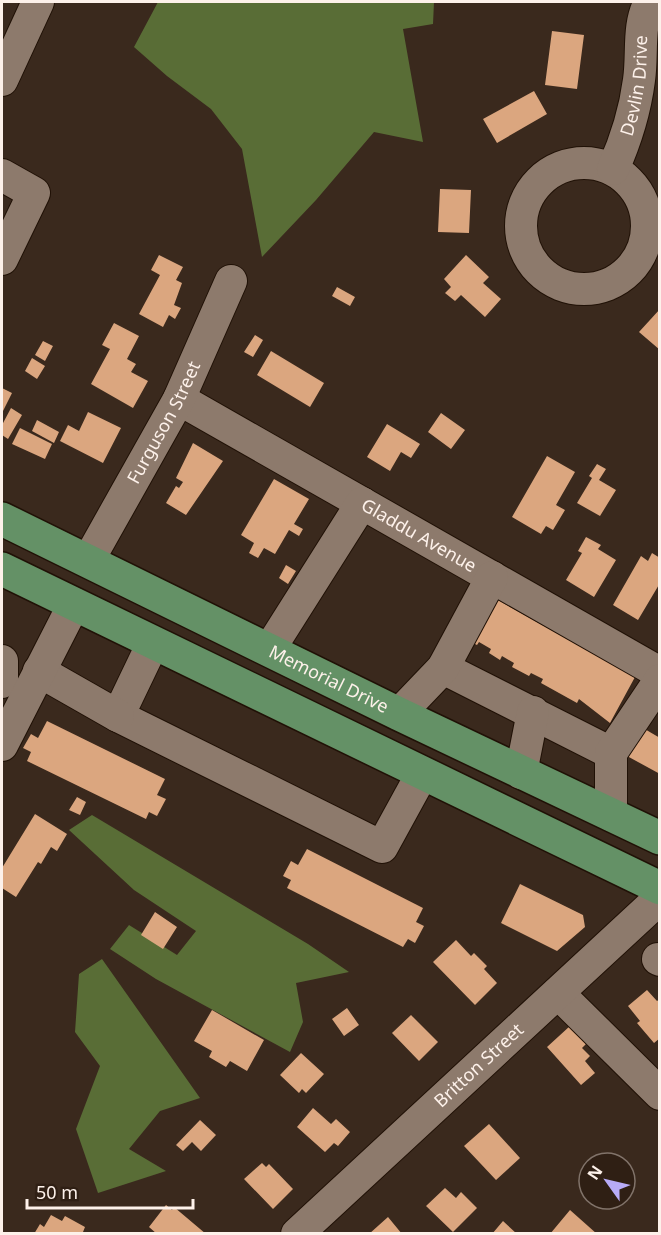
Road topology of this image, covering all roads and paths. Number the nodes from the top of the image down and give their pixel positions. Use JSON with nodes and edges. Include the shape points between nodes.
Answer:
{"nodes":[{"id":1,"x":38,"y":2,"type":"edge"},
{"id":2,"x":650,"y":2,"type":"edge"},
{"id":3,"x":2,"y":80,"type":"edge"},
{"id":4,"x":613,"y":169,"type":"junction"},
{"id":5,"x":2,"y":175,"type":"edge"},
{"id":6,"x":2,"y":259,"type":"edge"},
{"id":7,"x":231,"y":281,"type":"dead end"},
{"id":8,"x":179,"y":399,"type":"junction"},
{"id":9,"x":362,"y":503,"type":"junction"},
{"id":10,"x":2,"y":519,"type":"edge"},
{"id":11,"x":88,"y":561,"type":"junction"},
{"id":12,"x":2,"y":569,"type":"edge"},
{"id":13,"x":492,"y":577,"type":"junction"},
{"id":14,"x":74,"y":604,"type":"junction"},
{"id":15,"x":153,"y":643,"type":"junction"},
{"id":16,"x":269,"y":650,"type":"junction"},
{"id":17,"x":2,"y":661,"type":"edge"},
{"id":18,"x":443,"y":668,"type":"junction"},
{"id":19,"x":39,"y":671,"type":"junction"},
{"id":20,"x":660,"y":673,"type":"edge"},
{"id":21,"x":660,"y":680,"type":"edge"},
{"id":22,"x":2,"y":682,"type":"edge"},
{"id":23,"x":533,"y":712,"type":"junction"},
{"id":24,"x":399,"y":714,"type":"junction"},
{"id":25,"x":118,"y":716,"type":"junction"},
{"id":26,"x":2,"y":745,"type":"edge"},
{"id":27,"x":611,"y":753,"type":"junction"},
{"id":28,"x":521,"y":773,"type":"junction"},
{"id":29,"x":422,"y":774,"type":"junction"},
{"id":30,"x":611,"y":815,"type":"junction"},
{"id":31,"x":660,"y":838,"type":"edge"},
{"id":32,"x":660,"y":888,"type":"edge"},
{"id":33,"x":660,"y":898,"type":"edge"},
{"id":34,"x":558,"y":993,"type":"junction"},
{"id":35,"x":660,"y":1094,"type":"edge"},
{"id":36,"x":297,"y":1233,"type":"edge"}],
"edges":[{"from":1,"to":3,"type":"street"},
{"from":2,"to":4,"type":"street","name":"Devlin Drive","via":[[642,26],[636,99],[628,133]]},
{"from":4,"to":4,"type":"street","via":[[590,162],[565,165],[543,177],[528,197],[521,221],[524,245],[536,267],[555,282],[579,289],[604,286],[625,274],[640,254],[648,231],[645,206],[633,185]]},
{"from":5,"to":6,"type":"street","via":[[34,194]]},
{"from":7,"to":8,"type":"street","name":"Furguson Street"},
{"from":8,"to":9,"type":"street","name":"Gladdu Avenue"},
{"from":8,"to":11,"type":"street","name":"Furguson Street"},
{"from":9,"to":13,"type":"street","name":"Gladdu Avenue"},
{"from":9,"to":16,"type":"street"},
{"from":10,"to":11,"type":"main road","name":"Memorial Drive"},
{"from":11,"to":16,"type":"main road","name":"Memorial Drive"},
{"from":12,"to":14,"type":"main road"},
{"from":13,"to":18,"type":"street"},
{"from":13,"to":20,"type":"street","name":"Gladdu Avenue"},
{"from":14,"to":15,"type":"main road"},
{"from":14,"to":19,"type":"street"},
{"from":15,"to":25,"type":"street"},
{"from":15,"to":29,"type":"main road"},
{"from":16,"to":24,"type":"main road","name":"Memorial Drive"},
{"from":17,"to":22,"type":"street"},
{"from":18,"to":23,"type":"street"},
{"from":18,"to":24,"type":"street"},
{"from":19,"to":25,"type":"street"},
{"from":19,"to":26,"type":"street"},
{"from":21,"to":27,"type":"street"},
{"from":23,"to":27,"type":"street"},
{"from":23,"to":28,"type":"street"},
{"from":24,"to":28,"type":"main road","name":"Memorial Drive"},
{"from":25,"to":29,"type":"street","via":[[382,847]]},
{"from":27,"to":30,"type":"street"},
{"from":28,"to":30,"type":"main road","name":"Memorial Drive"},
{"from":29,"to":32,"type":"main road"},
{"from":30,"to":31,"type":"main road","name":"Memorial Drive"},
{"from":33,"to":34,"type":"street","name":"Britton Street"},
{"from":34,"to":35,"type":"street"},
{"from":34,"to":36,"type":"street","name":"Britton Street"}]}
